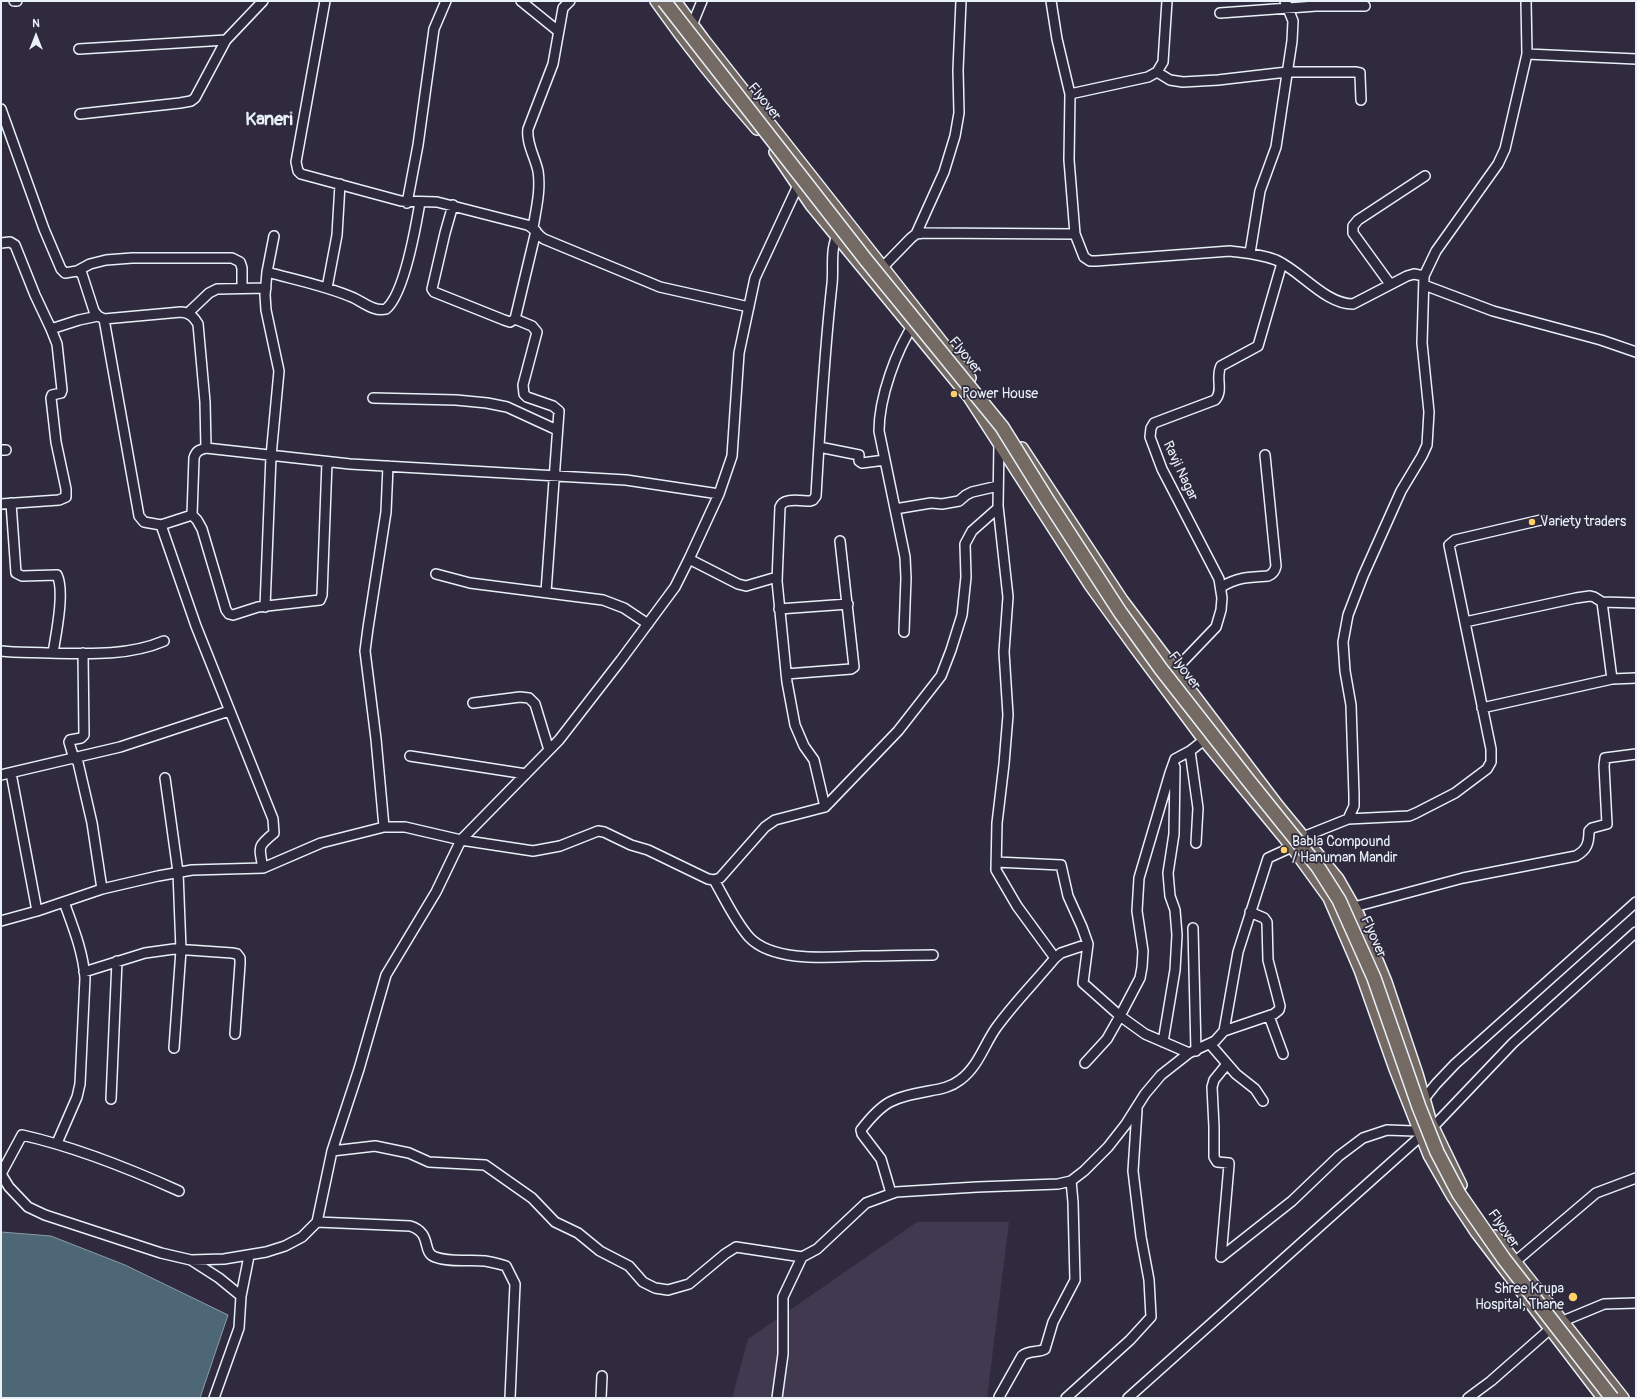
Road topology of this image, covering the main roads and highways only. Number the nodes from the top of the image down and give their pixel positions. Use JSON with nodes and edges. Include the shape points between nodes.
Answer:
{"nodes":[{"id":1,"x":656,"y":1,"type":"edge"},
{"id":2,"x":664,"y":1,"type":"edge"},
{"id":3,"x":675,"y":1,"type":"edge"},
{"id":4,"x":1603,"y":1398,"type":"edge"},
{"id":5,"x":1612,"y":1398,"type":"edge"},
{"id":6,"x":1622,"y":1398,"type":"edge"}],
"edges":[{"from":1,"to":4,"type":"main road","via":[[684,40],[769,144],[811,205],[969,397],[1090,584],[1204,740],[1292,847],[1329,898],[1360,970],[1429,1155],[1476,1232]]},
{"from":2,"to":5,"type":"highway","name":"Flyover","bridge":true,"via":[[866,260],[1002,427],[1120,612],[1161,669],[1318,867],[1339,900],[1374,978],[1436,1152],[1459,1194],[1504,1258]]},
{"from":3,"to":6,"type":"main road","via":[[1012,432],[1122,600],[1218,728],[1338,879],[1354,907],[1386,982],[1432,1125],[1465,1192],[1495,1237]]}]}
